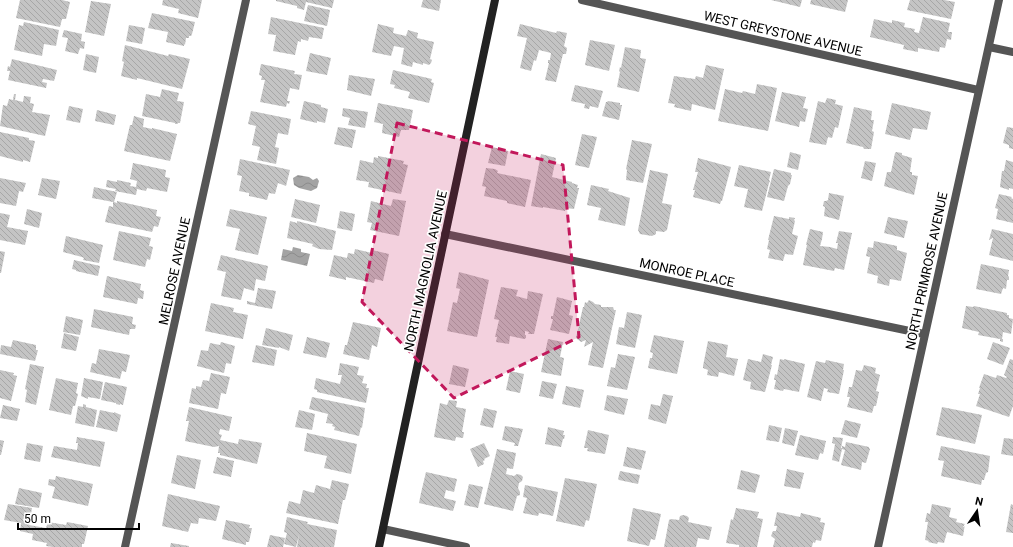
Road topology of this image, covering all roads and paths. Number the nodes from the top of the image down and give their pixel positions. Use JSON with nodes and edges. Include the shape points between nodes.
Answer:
{"nodes":[{"id":1,"x":246,"y":0,"type":"edge"},
{"id":2,"x":495,"y":0,"type":"edge"},
{"id":3,"x":582,"y":0,"type":"edge"},
{"id":4,"x":999,"y":0,"type":"edge"},
{"id":5,"x":989,"y":47,"type":"junction"},
{"id":6,"x":1013,"y":52,"type":"edge"},
{"id":7,"x":978,"y":90,"type":"junction"},
{"id":8,"x":445,"y":234,"type":"junction"},
{"id":9,"x":924,"y":334,"type":"junction"},
{"id":10,"x":383,"y":529,"type":"junction"},
{"id":11,"x":125,"y":547,"type":"edge"},
{"id":12,"x":379,"y":547,"type":"edge"},
{"id":13,"x":466,"y":547,"type":"edge"},
{"id":14,"x":878,"y":547,"type":"edge"}],
"edges":[{"from":1,"to":11,"type":"street","name":"MELROSE AVENUE"},
{"from":2,"to":8,"type":"street","name":"NORTH MAGNOLIA AVENUE"},
{"from":3,"to":7,"type":"street","name":"WEST GREYSTONE AVENUE"},
{"from":4,"to":5,"type":"street","name":"NORTH PRIMROSE AVENUE"},
{"from":5,"to":6,"type":"street"},
{"from":5,"to":7,"type":"street","name":"NORTH PRIMROSE AVENUE"},
{"from":7,"to":9,"type":"street","name":"NORTH PRIMROSE AVENUE"},
{"from":8,"to":9,"type":"street","name":"MONROE PLACE"},
{"from":8,"to":10,"type":"street","name":"NORTH MAGNOLIA AVENUE"},
{"from":9,"to":14,"type":"street","name":"NORTH PRIMROSE AVENUE"},
{"from":10,"to":12,"type":"street","name":"NORTH MAGNOLIA AVENUE"},
{"from":10,"to":13,"type":"street"}]}
